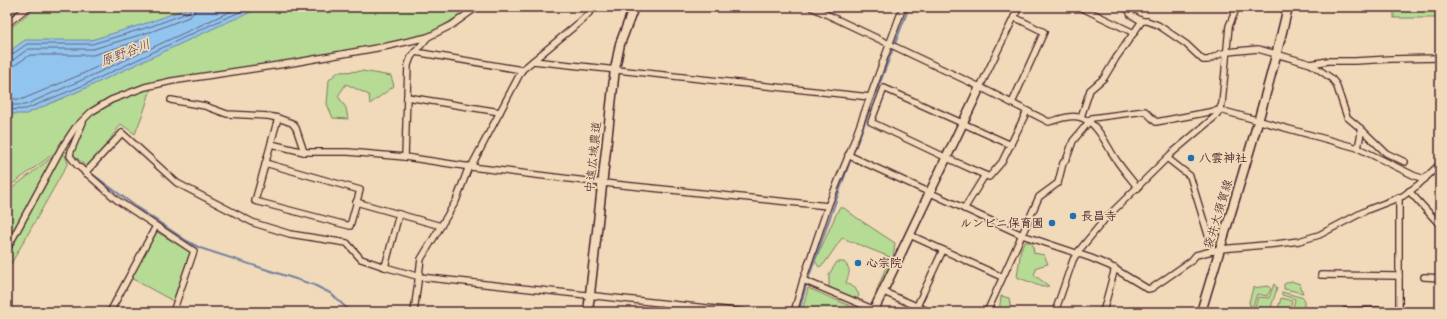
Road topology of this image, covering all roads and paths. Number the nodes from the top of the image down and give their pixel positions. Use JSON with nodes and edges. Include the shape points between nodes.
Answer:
{"nodes":[{"id":1,"x":28,"y":7,"type":"edge"},
{"id":2,"x":476,"y":7,"type":"edge"},
{"id":3,"x":595,"y":7,"type":"edge"},
{"id":4,"x":634,"y":7,"type":"edge"},
{"id":5,"x":811,"y":7,"type":"edge"},
{"id":6,"x":903,"y":7,"type":"edge"},
{"id":7,"x":1019,"y":7,"type":"edge"},
{"id":8,"x":1080,"y":7,"type":"edge"},
{"id":9,"x":1131,"y":7,"type":"edge"},
{"id":10,"x":1237,"y":7,"type":"edge"},
{"id":11,"x":1288,"y":7,"type":"edge"},
{"id":12,"x":1014,"y":17,"type":"junction"},
{"id":13,"x":1142,"y":20,"type":"junction"},
{"id":14,"x":7,"y":24,"type":"edge"},
{"id":15,"x":1134,"y":33,"type":"junction"},
{"id":16,"x":428,"y":37,"type":"junction"},
{"id":17,"x":889,"y":44,"type":"junction"},
{"id":18,"x":415,"y":52,"type":"junction"},
{"id":19,"x":1227,"y":52,"type":"junction"},
{"id":20,"x":1277,"y":54,"type":"junction"},
{"id":21,"x":1440,"y":58,"type":"edge"},
{"id":22,"x":534,"y":61,"type":"junction"},
{"id":23,"x":1311,"y":64,"type":"junction"},
{"id":24,"x":615,"y":69,"type":"junction"},
{"id":25,"x":522,"y":70,"type":"junction"},
{"id":26,"x":980,"y":87,"type":"junction"},
{"id":27,"x":407,"y":97,"type":"junction"},
{"id":28,"x":870,"y":97,"type":"junction"},
{"id":29,"x":171,"y":100,"type":"dead end"},
{"id":30,"x":1012,"y":103,"type":"junction"},
{"id":31,"x":1220,"y":110,"type":"junction"},
{"id":32,"x":1027,"y":111,"type":"junction"},
{"id":33,"x":500,"y":112,"type":"junction"},
{"id":34,"x":1081,"y":117,"type":"junction"},
{"id":35,"x":85,"y":118,"type":"junction"},
{"id":36,"x":278,"y":118,"type":"junction"},
{"id":37,"x":1258,"y":120,"type":"junction"},
{"id":38,"x":1089,"y":121,"type":"junction"},
{"id":39,"x":963,"y":123,"type":"junction"},
{"id":40,"x":1360,"y":128,"type":"junction"},
{"id":41,"x":271,"y":144,"type":"junction"},
{"id":42,"x":1011,"y":144,"type":"junction"},
{"id":43,"x":1358,"y":148,"type":"junction"},
{"id":44,"x":304,"y":152,"type":"junction"},
{"id":45,"x":848,"y":155,"type":"junction"},
{"id":46,"x":405,"y":156,"type":"junction"},
{"id":47,"x":947,"y":158,"type":"junction"},
{"id":48,"x":1167,"y":158,"type":"junction"},
{"id":49,"x":1405,"y":162,"type":"dead end"},
{"id":50,"x":265,"y":163,"type":"junction"},
{"id":51,"x":470,"y":167,"type":"junction"},
{"id":52,"x":1439,"y":167,"type":"edge"},
{"id":53,"x":85,"y":173,"type":"junction"},
{"id":54,"x":985,"y":175,"type":"junction"},
{"id":55,"x":1425,"y":179,"type":"junction"},
{"id":56,"x":603,"y":183,"type":"junction"},
{"id":57,"x":1138,"y":188,"type":"junction"},
{"id":58,"x":1409,"y":191,"type":"junction"},
{"id":59,"x":930,"y":193,"type":"junction"},
{"id":60,"x":1399,"y":197,"type":"junction"},
{"id":61,"x":356,"y":202,"type":"junction"},
{"id":62,"x":828,"y":206,"type":"junction"},
{"id":63,"x":964,"y":208,"type":"junction"},
{"id":64,"x":399,"y":214,"type":"junction"},
{"id":65,"x":1440,"y":225,"type":"edge"},
{"id":66,"x":156,"y":226,"type":"junction"},
{"id":67,"x":441,"y":226,"type":"junction"},
{"id":68,"x":910,"y":235,"type":"junction"},
{"id":69,"x":1022,"y":235,"type":"junction"},
{"id":70,"x":7,"y":249,"type":"edge"},
{"id":71,"x":943,"y":250,"type":"junction"},
{"id":72,"x":1216,"y":250,"type":"junction"},
{"id":73,"x":1077,"y":254,"type":"junction"},
{"id":74,"x":386,"y":268,"type":"junction"},
{"id":75,"x":1115,"y":268,"type":"junction"},
{"id":76,"x":1321,"y":275,"type":"dead end"},
{"id":77,"x":1399,"y":276,"type":"junction"},
{"id":78,"x":420,"y":277,"type":"junction"},
{"id":79,"x":1002,"y":277,"type":"junction"},
{"id":80,"x":1424,"y":277,"type":"dead end"},
{"id":81,"x":1440,"y":278,"type":"edge"},
{"id":82,"x":803,"y":280,"type":"junction"},
{"id":83,"x":884,"y":292,"type":"junction"},
{"id":84,"x":590,"y":295,"type":"junction"},
{"id":85,"x":917,"y":306,"type":"junction"},
{"id":86,"x":874,"y":311,"type":"edge"},
{"id":87,"x":1399,"y":311,"type":"edge"},
{"id":88,"x":110,"y":312,"type":"edge"},
{"id":89,"x":173,"y":312,"type":"edge"},
{"id":90,"x":414,"y":312,"type":"edge"},
{"id":91,"x":588,"y":312,"type":"edge"},
{"id":92,"x":744,"y":312,"type":"edge"},
{"id":93,"x":794,"y":312,"type":"edge"},
{"id":94,"x":930,"y":312,"type":"edge"},
{"id":95,"x":987,"y":312,"type":"edge"},
{"id":96,"x":1055,"y":312,"type":"edge"},
{"id":97,"x":1103,"y":312,"type":"edge"},
{"id":98,"x":1201,"y":312,"type":"edge"},
{"id":99,"x":1345,"y":312,"type":"edge"}],
"edges":[{"from":1,"to":14,"type":"street"},
{"from":2,"to":16,"type":"street","via":[[452,25]]},
{"from":3,"to":22,"type":"street"},
{"from":4,"to":24,"type":"street","name":"中遠広域農道","via":[[620,44]]},
{"from":5,"to":17,"type":"street"},
{"from":6,"to":17,"type":"street"},
{"from":7,"to":12,"type":"street"},
{"from":8,"to":15,"type":"street"},
{"from":9,"to":13,"type":"street","via":[[1130,15]]},
{"from":10,"to":19,"type":"street","via":[[1229,26]]},
{"from":11,"to":20,"type":"street","name":"袋井大須賀線"},
{"from":12,"to":26,"type":"street"},
{"from":12,"to":30,"type":"street","via":[[1044,32]]},
{"from":13,"to":15,"type":"street"},
{"from":13,"to":19,"type":"street","via":[[1158,26],[1186,44],[1203,60]]},
{"from":15,"to":34,"type":"street","via":[[1104,78],[1090,90]]},
{"from":16,"to":18,"type":"street"},
{"from":16,"to":35,"type":"street","via":[[292,63],[172,80],[111,100]]},
{"from":17,"to":26,"type":"street"},
{"from":17,"to":28,"type":"street"},
{"from":18,"to":25,"type":"street"},
{"from":18,"to":27,"type":"street","via":[[408,65]]},
{"from":19,"to":20,"type":"street","via":[[1258,49]]},
{"from":19,"to":31,"type":"street"},
{"from":20,"to":23,"type":"street"},
{"from":20,"to":37,"type":"street","name":"袋井大須賀線"},
{"from":21,"to":23,"type":"street","via":[[1328,61]]},
{"from":22,"to":24,"type":"street"},
{"from":22,"to":25,"type":"street"},
{"from":23,"to":40,"type":"street","via":[[1332,78],[1347,117]]},
{"from":24,"to":28,"type":"street"},
{"from":24,"to":56,"type":"street","name":"中遠広域農道"},
{"from":25,"to":33,"type":"street"},
{"from":26,"to":30,"type":"street"},
{"from":26,"to":39,"type":"street"},
{"from":27,"to":33,"type":"street"},
{"from":27,"to":46,"type":"street"},
{"from":28,"to":45,"type":"street"},
{"from":29,"to":36,"type":"street","via":[[206,106],[227,114]]},
{"from":30,"to":32,"type":"street"},
{"from":31,"to":37,"type":"street"},
{"from":31,"to":38,"type":"street","via":[[1156,122],[1145,111],[1092,118]]},
{"from":31,"to":48,"type":"street"},
{"from":32,"to":34,"type":"street","via":[[1049,122],[1070,116]]},
{"from":32,"to":42,"type":"street"},
{"from":33,"to":51,"type":"street"},
{"from":34,"to":38,"type":"street"},
{"from":35,"to":53,"type":"street","via":[[70,156]]},
{"from":35,"to":70,"type":"street","via":[[60,149]]},
{"from":36,"to":41,"type":"street"},
{"from":36,"to":44,"type":"street","via":[[292,123],[296,128]]},
{"from":37,"to":43,"type":"street"},
{"from":37,"to":72,"type":"street","name":"袋井大須賀線"},
{"from":38,"to":57,"type":"street"},
{"from":38,"to":69,"type":"street","via":[[1073,141],[1063,163],[1058,183],[1039,197]]},
{"from":39,"to":42,"type":"street"},
{"from":39,"to":47,"type":"street"},
{"from":39,"to":47,"type":"street","via":[[884,88],[871,122]]},
{"from":40,"to":43,"type":"street"},
{"from":40,"to":49,"type":"street","via":[[1386,153]]},
{"from":41,"to":44,"type":"street"},
{"from":41,"to":50,"type":"street"},
{"from":42,"to":54,"type":"street","via":[[995,172],[989,177]]},
{"from":43,"to":55,"type":"street"},
{"from":44,"to":46,"type":"street"},
{"from":45,"to":59,"type":"street"},
{"from":45,"to":62,"type":"street"},
{"from":46,"to":51,"type":"street"},
{"from":47,"to":54,"type":"street"},
{"from":47,"to":59,"type":"street"},
{"from":48,"to":57,"type":"street"},
{"from":48,"to":72,"type":"street","via":[[1190,176]]},
{"from":50,"to":61,"type":"street","via":[[360,190]]},
{"from":50,"to":61,"type":"street","via":[[255,201],[350,226]]},
{"from":51,"to":56,"type":"street"},
{"from":51,"to":67,"type":"street","via":[[456,201]]},
{"from":52,"to":55,"type":"street"},
{"from":53,"to":66,"type":"street","via":[[117,200]]},
{"from":53,"to":74,"type":"street","via":[[122,133],[177,183],[254,223],[290,234],[347,243],[361,259]]},
{"from":54,"to":63,"type":"street"},
{"from":55,"to":58,"type":"street"},
{"from":56,"to":62,"type":"street"},
{"from":56,"to":84,"type":"street","name":"中遠広域農道"},
{"from":57,"to":73,"type":"street","via":[[1105,219]]},
{"from":58,"to":60,"type":"street"},
{"from":58,"to":65,"type":"street"},
{"from":59,"to":63,"type":"street"},
{"from":59,"to":68,"type":"street"},
{"from":60,"to":72,"type":"street","via":[[1319,235],[1299,241]]},
{"from":60,"to":77,"type":"street"},
{"from":61,"to":64,"type":"street"},
{"from":62,"to":82,"type":"street"},
{"from":63,"to":69,"type":"street"},
{"from":64,"to":67,"type":"street"},
{"from":64,"to":74,"type":"street"},
{"from":66,"to":88,"type":"street"},
{"from":66,"to":89,"type":"street","via":[[194,251]]},
{"from":67,"to":78,"type":"street","via":[[421,259]]},
{"from":68,"to":71,"type":"street"},
{"from":68,"to":83,"type":"street"},
{"from":69,"to":73,"type":"street"},
{"from":69,"to":79,"type":"street"},
{"from":71,"to":79,"type":"street"},
{"from":71,"to":85,"type":"street"},
{"from":72,"to":75,"type":"street","via":[[1196,255],[1191,261],[1148,289]]},
{"from":72,"to":98,"type":"street","name":"袋井大須賀線"},
{"from":73,"to":75,"type":"street"},
{"from":73,"to":96,"type":"street"},
{"from":74,"to":78,"type":"street"},
{"from":75,"to":97,"type":"street"},
{"from":76,"to":77,"type":"street"},
{"from":77,"to":87,"type":"street"},
{"from":78,"to":84,"type":"street"},
{"from":78,"to":90,"type":"street"},
{"from":79,"to":95,"type":"street"},
{"from":80,"to":81,"type":"street"},
{"from":82,"to":86,"type":"street"},
{"from":82,"to":93,"type":"street"},
{"from":83,"to":85,"type":"street"},
{"from":83,"to":86,"type":"street"},
{"from":84,"to":91,"type":"street","name":"中遠広域農道"},
{"from":84,"to":92,"type":"street"},
{"from":85,"to":94,"type":"street"},
{"from":87,"to":99,"type":"street"}]}
